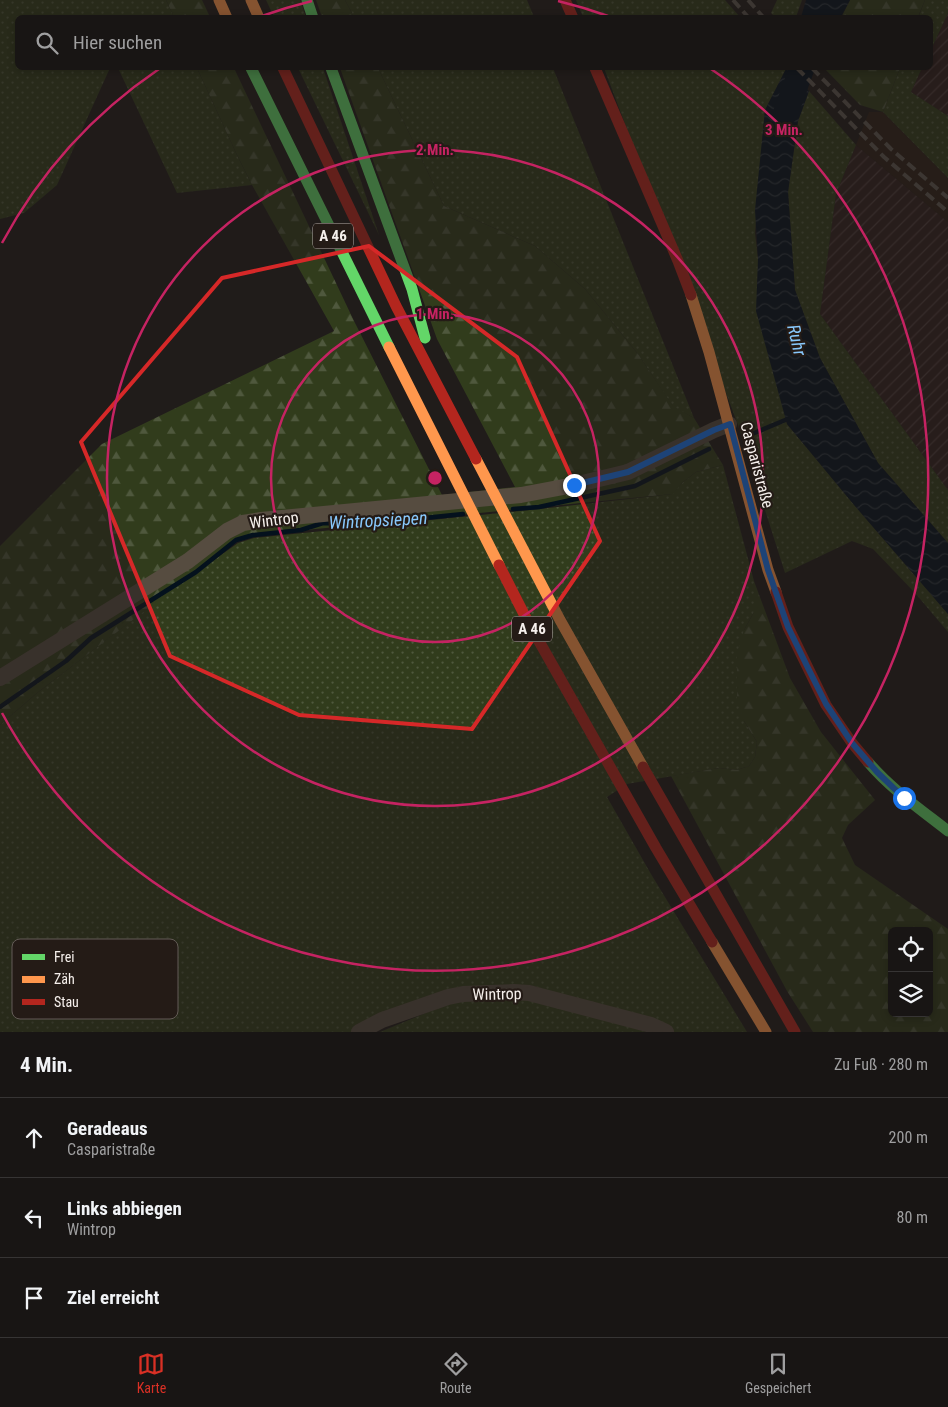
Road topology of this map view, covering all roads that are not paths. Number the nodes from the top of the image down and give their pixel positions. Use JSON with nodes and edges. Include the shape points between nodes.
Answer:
{"nodes":[{"id":1,"x":219,"y":0,"type":"edge"},
{"id":2,"x":251,"y":0,"type":"edge"},
{"id":3,"x":307,"y":0,"type":"edge"},
{"id":4,"x":566,"y":0,"type":"edge"},
{"id":5,"x":226,"y":15,"type":"edge"},
{"id":6,"x":258,"y":15,"type":"edge"},
{"id":7,"x":313,"y":15,"type":"edge"},
{"id":8,"x":572,"y":15,"type":"edge"},
{"id":9,"x":252,"y":70,"type":"edge"},
{"id":10,"x":284,"y":70,"type":"edge"},
{"id":11,"x":332,"y":70,"type":"edge"},
{"id":12,"x":596,"y":70,"type":"edge"},
{"id":13,"x":440,"y":393,"type":"junction"},
{"id":14,"x":730,"y":424,"type":"junction"},
{"id":15,"x":0,"y":678,"type":"edge"},
{"id":16,"x":948,"y":831,"type":"edge"},
{"id":17,"x":359,"y":1032,"type":"edge"},
{"id":18,"x":666,"y":1032,"type":"edge"},
{"id":19,"x":766,"y":1032,"type":"edge"},
{"id":20,"x":795,"y":1032,"type":"edge"}],
"edges":[{"from":1,"to":5,"type":"main road"},
{"from":2,"to":6,"type":"main road"},
{"from":3,"to":7,"type":"main road"},
{"from":4,"to":8,"type":"main road"},
{"from":9,"to":19,"type":"main road","number":"A 46","via":[[527,620],[656,848]]},
{"from":10,"to":13,"type":"main road","number":"A 46"},
{"from":11,"to":13,"type":"main road","via":[[412,289]]},
{"from":12,"to":14,"type":"main road","name":"Casparistraße","via":[[695,306]]},
{"from":13,"to":20,"type":"main road","number":"A 46","via":[[560,620]]},
{"from":14,"to":15,"type":"street","name":"Wintrop","via":[[628,472],[574,485],[521,494],[242,523],[188,561]]},
{"from":14,"to":16,"type":"main road","name":"Casparistraße","via":[[768,570],[788,627],[826,704],[852,743],[877,772],[904,798]]},
{"from":17,"to":18,"type":"street","name":"Wintrop","via":[[382,1020],[448,997],[514,992],[642,1022]]}]}
